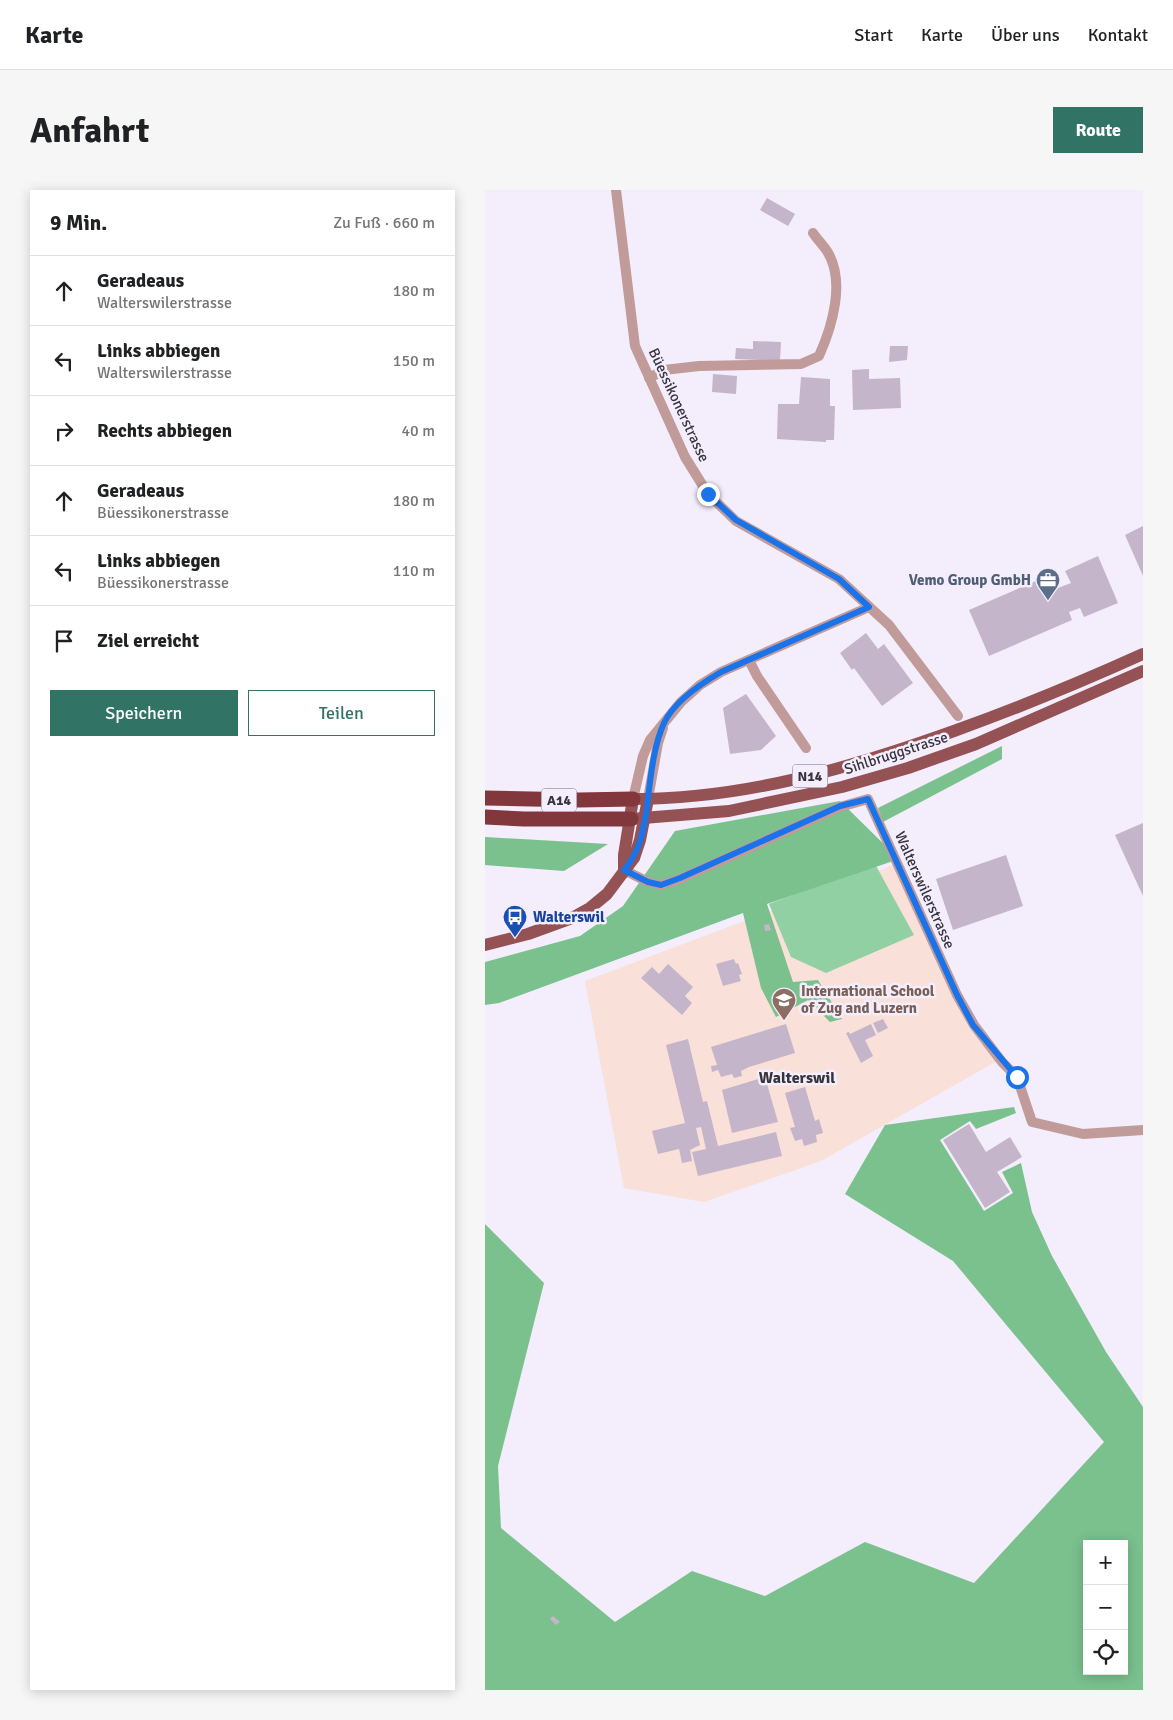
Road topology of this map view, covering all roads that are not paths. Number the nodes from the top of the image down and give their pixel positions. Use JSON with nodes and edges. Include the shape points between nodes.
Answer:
{"nodes":[{"id":1,"x":616,"y":190,"type":"edge"},
{"id":2,"x":813,"y":233,"type":"dead end"},
{"id":3,"x":649,"y":378,"type":"junction"},
{"id":4,"x":869,"y":607,"type":"junction"},
{"id":5,"x":1143,"y":654,"type":"edge"},
{"id":6,"x":749,"y":660,"type":"junction"},
{"id":7,"x":1143,"y":671,"type":"edge"},
{"id":8,"x":958,"y":716,"type":"dead end"},
{"id":9,"x":665,"y":722,"type":"junction"},
{"id":10,"x":806,"y":748,"type":"dead end"},
{"id":11,"x":485,"y":798,"type":"edge"},
{"id":12,"x":641,"y":799,"type":"junction"},
{"id":13,"x":485,"y":817,"type":"edge"},
{"id":14,"x":638,"y":818,"type":"junction"},
{"id":15,"x":624,"y":870,"type":"junction"},
{"id":16,"x":485,"y":945,"type":"edge"},
{"id":17,"x":1143,"y":1130,"type":"edge"}],
"edges":[{"from":1,"to":3,"type":"street","name":"Büessikonerstrasse","via":[[635,346]]},
{"from":2,"to":3,"type":"street","via":[[828,252],[836,287],[832,324],[819,356],[801,364],[664,370]]},
{"from":3,"to":4,"type":"street","name":"Büessikonerstrasse","via":[[685,457],[708,494],[736,520],[839,579]]},
{"from":4,"to":6,"type":"street"},
{"from":4,"to":8,"type":"street","name":"Büessikonerstrasse","via":[[889,626]]},
{"from":5,"to":12,"type":"main road","name":"Sihlbruggstrasse","number":"N14","via":[[1025,705],[837,769],[733,791]]},
{"from":6,"to":9,"type":"street","via":[[700,685]]},
{"from":6,"to":10,"type":"street"},
{"from":7,"to":14,"type":"main road","name":"Sihlbruggstrasse","number":"N14","via":[[976,744],[909,768],[786,800],[729,810]]},
{"from":9,"to":12,"type":"street"},
{"from":9,"to":12,"type":"street","via":[[650,740],[643,756]]},
{"from":11,"to":12,"type":"highway","number":"A14"},
{"from":12,"to":14,"type":"main road"},
{"from":13,"to":14,"type":"highway","number":"A14"},
{"from":14,"to":15,"type":"main road","via":[[624,855]]},
{"from":15,"to":16,"type":"main road","via":[[613,888],[572,918]]},
{"from":15,"to":17,"type":"street","name":"Walterswilerstrasse","via":[[661,885],[840,806],[868,799],[957,995],[973,1025],[1017,1077],[1032,1122],[1083,1134]]}]}
